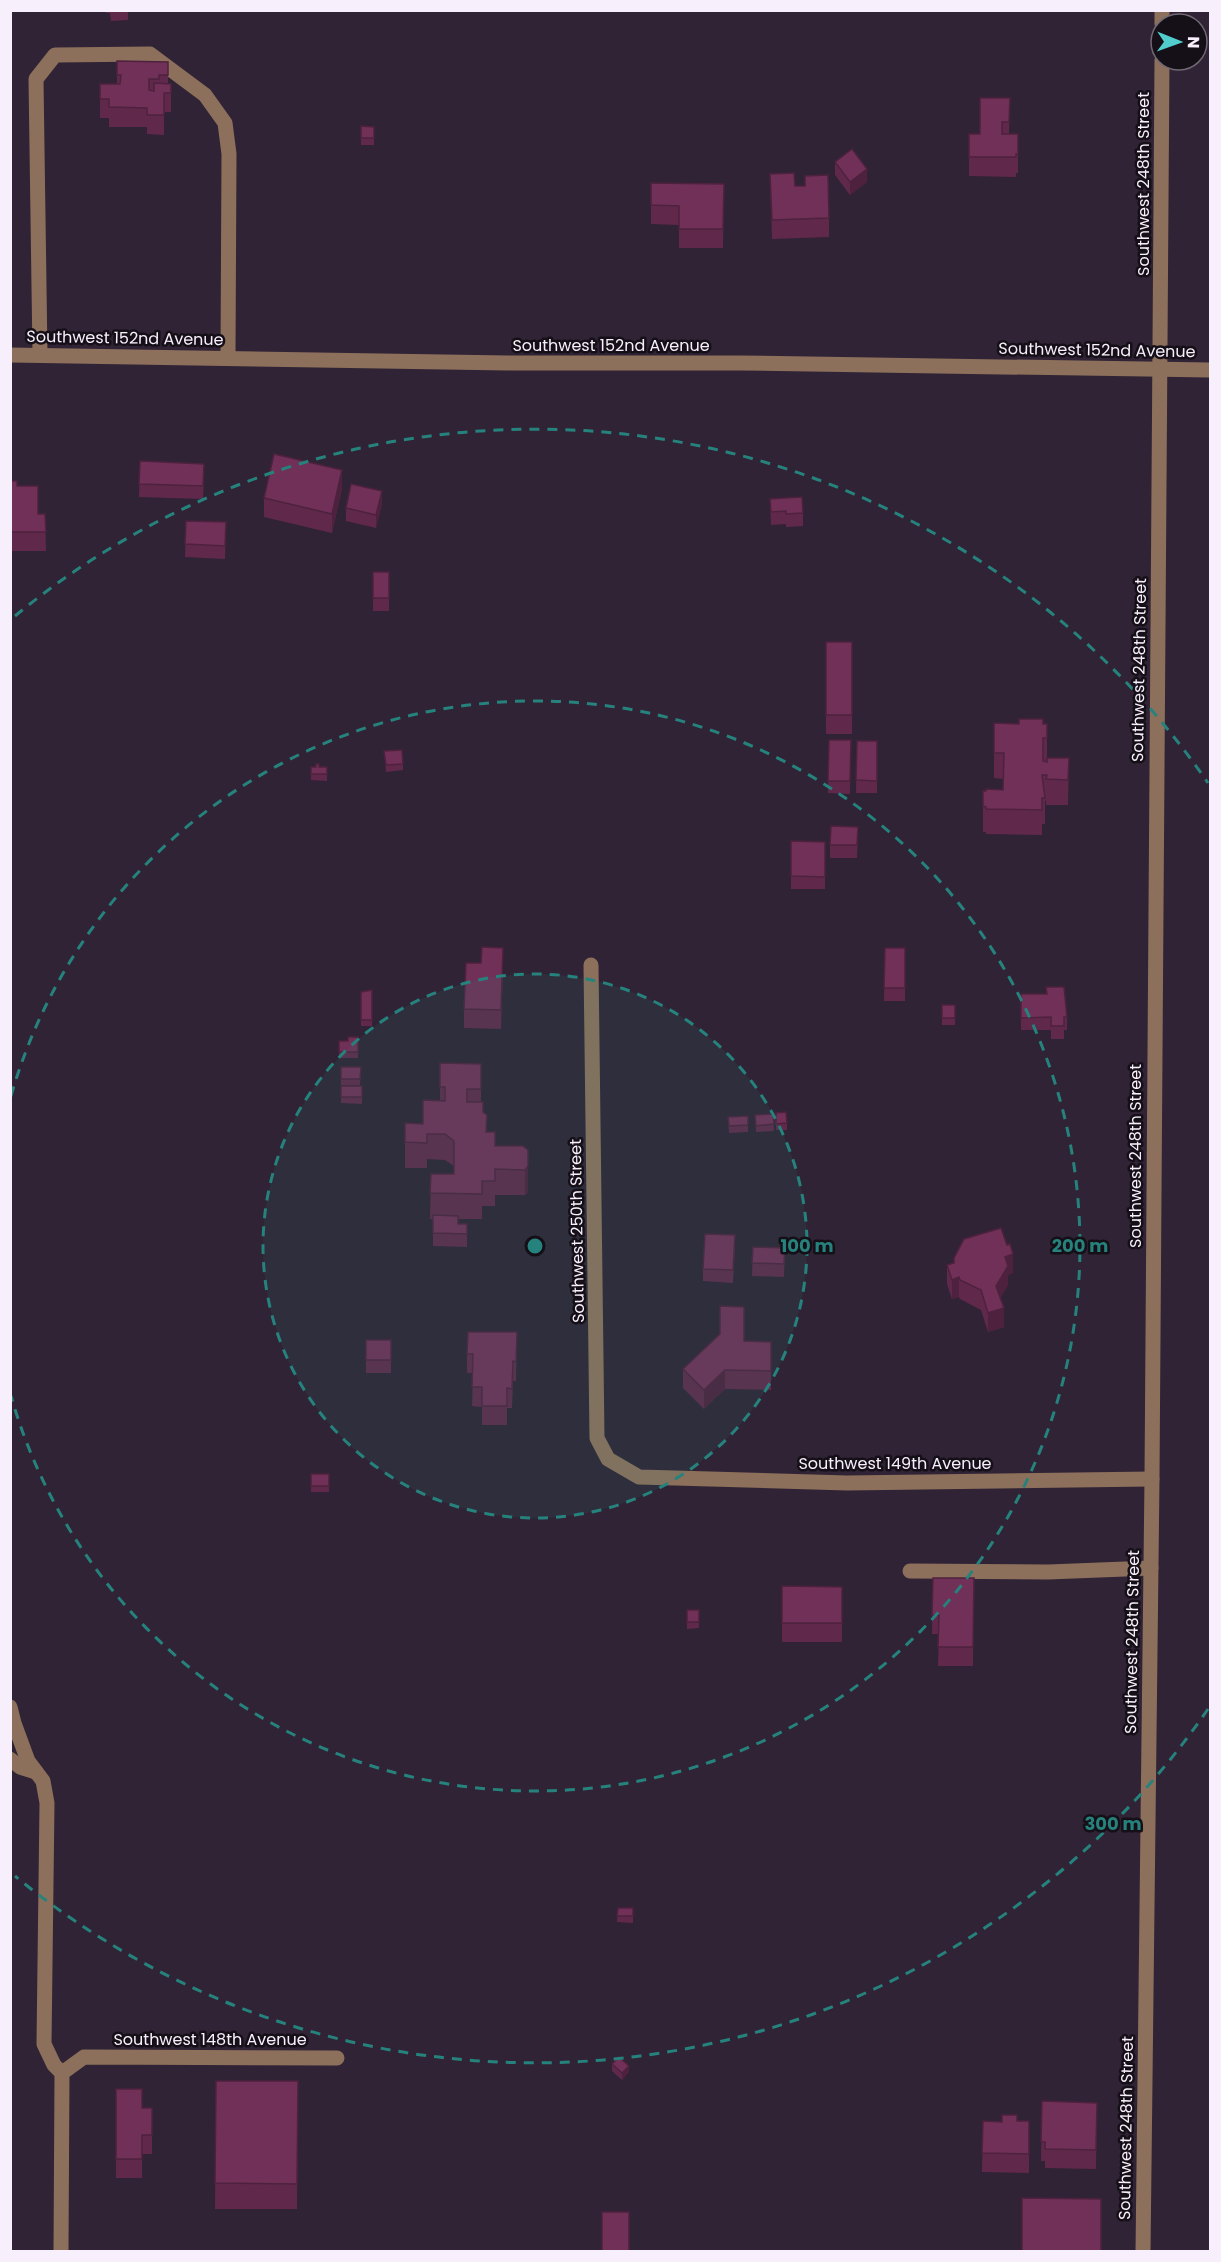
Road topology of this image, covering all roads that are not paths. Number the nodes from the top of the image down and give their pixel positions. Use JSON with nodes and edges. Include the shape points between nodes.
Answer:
{"nodes":[{"id":1,"x":1162,"y":72,"type":"edge"},
{"id":2,"x":10,"y":355,"type":"edge"},
{"id":3,"x":40,"y":355,"type":"junction"},
{"id":4,"x":228,"y":357,"type":"junction"},
{"id":5,"x":1160,"y":369,"type":"junction"},
{"id":6,"x":1210,"y":369,"type":"edge"},
{"id":7,"x":591,"y":965,"type":"dead end"},
{"id":8,"x":639,"y":1477,"type":"joint"},
{"id":9,"x":1152,"y":1479,"type":"junction"},
{"id":10,"x":1150,"y":1568,"type":"junction"},
{"id":11,"x":910,"y":1570,"type":"dead end"},
{"id":12,"x":10,"y":1707,"type":"edge"},
{"id":13,"x":10,"y":1759,"type":"edge"},
{"id":14,"x":36,"y":1772,"type":"junction"},
{"id":15,"x":337,"y":2058,"type":"dead end"},
{"id":16,"x":62,"y":2073,"type":"junction"},
{"id":17,"x":61,"y":2252,"type":"edge"},
{"id":18,"x":1143,"y":2252,"type":"edge"}],
"edges":[{"from":1,"to":5,"type":"street","name":"Southwest 248th Street"},
{"from":2,"to":3,"type":"street","name":"Southwest 152nd Avenue"},
{"from":3,"to":4,"type":"street","name":"Southwest 152nd Avenue"},
{"from":3,"to":4,"type":"street","via":[[36,79],[56,55],[150,54],[205,95],[225,123],[229,154]]},
{"from":4,"to":5,"type":"street","name":"Southwest 152nd Avenue"},
{"from":5,"to":6,"type":"street","name":"Southwest 152nd Avenue"},
{"from":5,"to":9,"type":"street","name":"Southwest 248th Street"},
{"from":7,"to":8,"type":"street","name":"Southwest 250th Street","via":[[597,1438],[608,1459]]},
{"from":8,"to":9,"type":"street","name":"Southwest 149th Avenue","via":[[848,1483]]},
{"from":9,"to":10,"type":"street","name":"Southwest 248th Street"},
{"from":10,"to":11,"type":"street","via":[[1047,1572]]},
{"from":10,"to":18,"type":"street","name":"Southwest 248th Street"},
{"from":12,"to":14,"type":"street","via":[[28,1761]]},
{"from":13,"to":14,"type":"street"},
{"from":14,"to":16,"type":"street","via":[[43,1781],[47,1803],[44,2044]]},
{"from":15,"to":16,"type":"street","name":"Southwest 148th Avenue","via":[[84,2056]]},
{"from":16,"to":17,"type":"street"}]}
